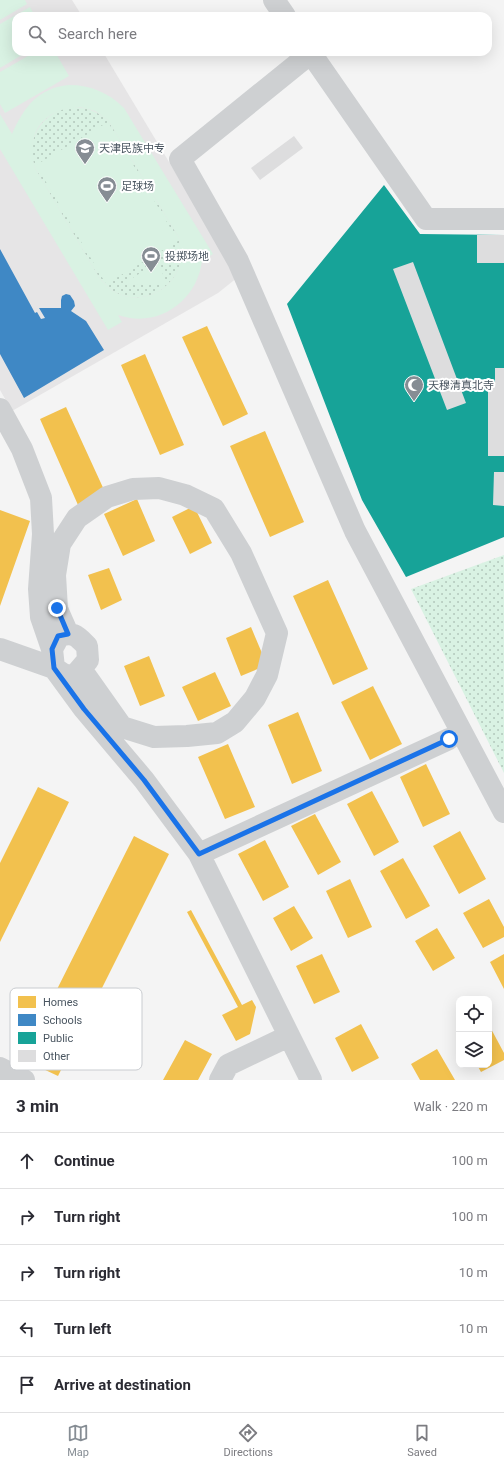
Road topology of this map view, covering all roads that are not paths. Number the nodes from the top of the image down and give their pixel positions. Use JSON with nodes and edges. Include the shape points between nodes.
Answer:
{"nodes":[{"id":1,"x":274,"y":0,"type":"edge"},
{"id":2,"x":282,"y":12,"type":"edge"},
{"id":3,"x":305,"y":56,"type":"edge"},
{"id":4,"x":313,"y":56,"type":"edge"},
{"id":5,"x":504,"y":219,"type":"edge"},
{"id":6,"x":0,"y":409,"type":"edge"},
{"id":7,"x":68,"y":634,"type":"junction"},
{"id":8,"x":0,"y":649,"type":"edge"},
{"id":9,"x":53,"y":658,"type":"junction"},
{"id":10,"x":81,"y":669,"type":"junction"},
{"id":11,"x":449,"y":739,"type":"dead end"},
{"id":12,"x":504,"y":812,"type":"edge"},
{"id":13,"x":199,"y":854,"type":"junction"},
{"id":14,"x":289,"y":1036,"type":"junction"},
{"id":15,"x":0,"y":1068,"type":"edge"},
{"id":16,"x":24,"y":1080,"type":"edge"},
{"id":17,"x":220,"y":1080,"type":"edge"},
{"id":18,"x":311,"y":1080,"type":"edge"}],
"edges":[{"from":1,"to":2,"type":"street"},
{"from":3,"to":12,"type":"street","via":[[180,159],[238,261],[355,531]]},
{"from":4,"to":5,"type":"street","via":[[426,219]]},
{"from":6,"to":9,"type":"street","via":[[22,449],[41,498],[41,617]]},
{"from":7,"to":9,"type":"street","via":[[58,636]]},
{"from":7,"to":10,"type":"street","via":[[76,635],[87,646],[88,660]]},
{"from":7,"to":10,"type":"street","via":[[57,608],[55,575],[60,544],[77,518],[107,497],[146,488],[159,488],[185,496],[214,509],[242,553],[277,633],[267,675],[255,698],[235,722],[217,733],[154,737],[122,727]]},
{"from":8,"to":9,"type":"street"},
{"from":9,"to":10,"type":"street","via":[[66,676],[76,674]]},
{"from":9,"to":13,"type":"street","via":[[84,709],[144,780]]},
{"from":11,"to":13,"type":"street"},
{"from":13,"to":14,"type":"street"},
{"from":14,"to":17,"type":"street","via":[[228,1065]]},
{"from":14,"to":18,"type":"street"},
{"from":15,"to":16,"type":"street"}]}
